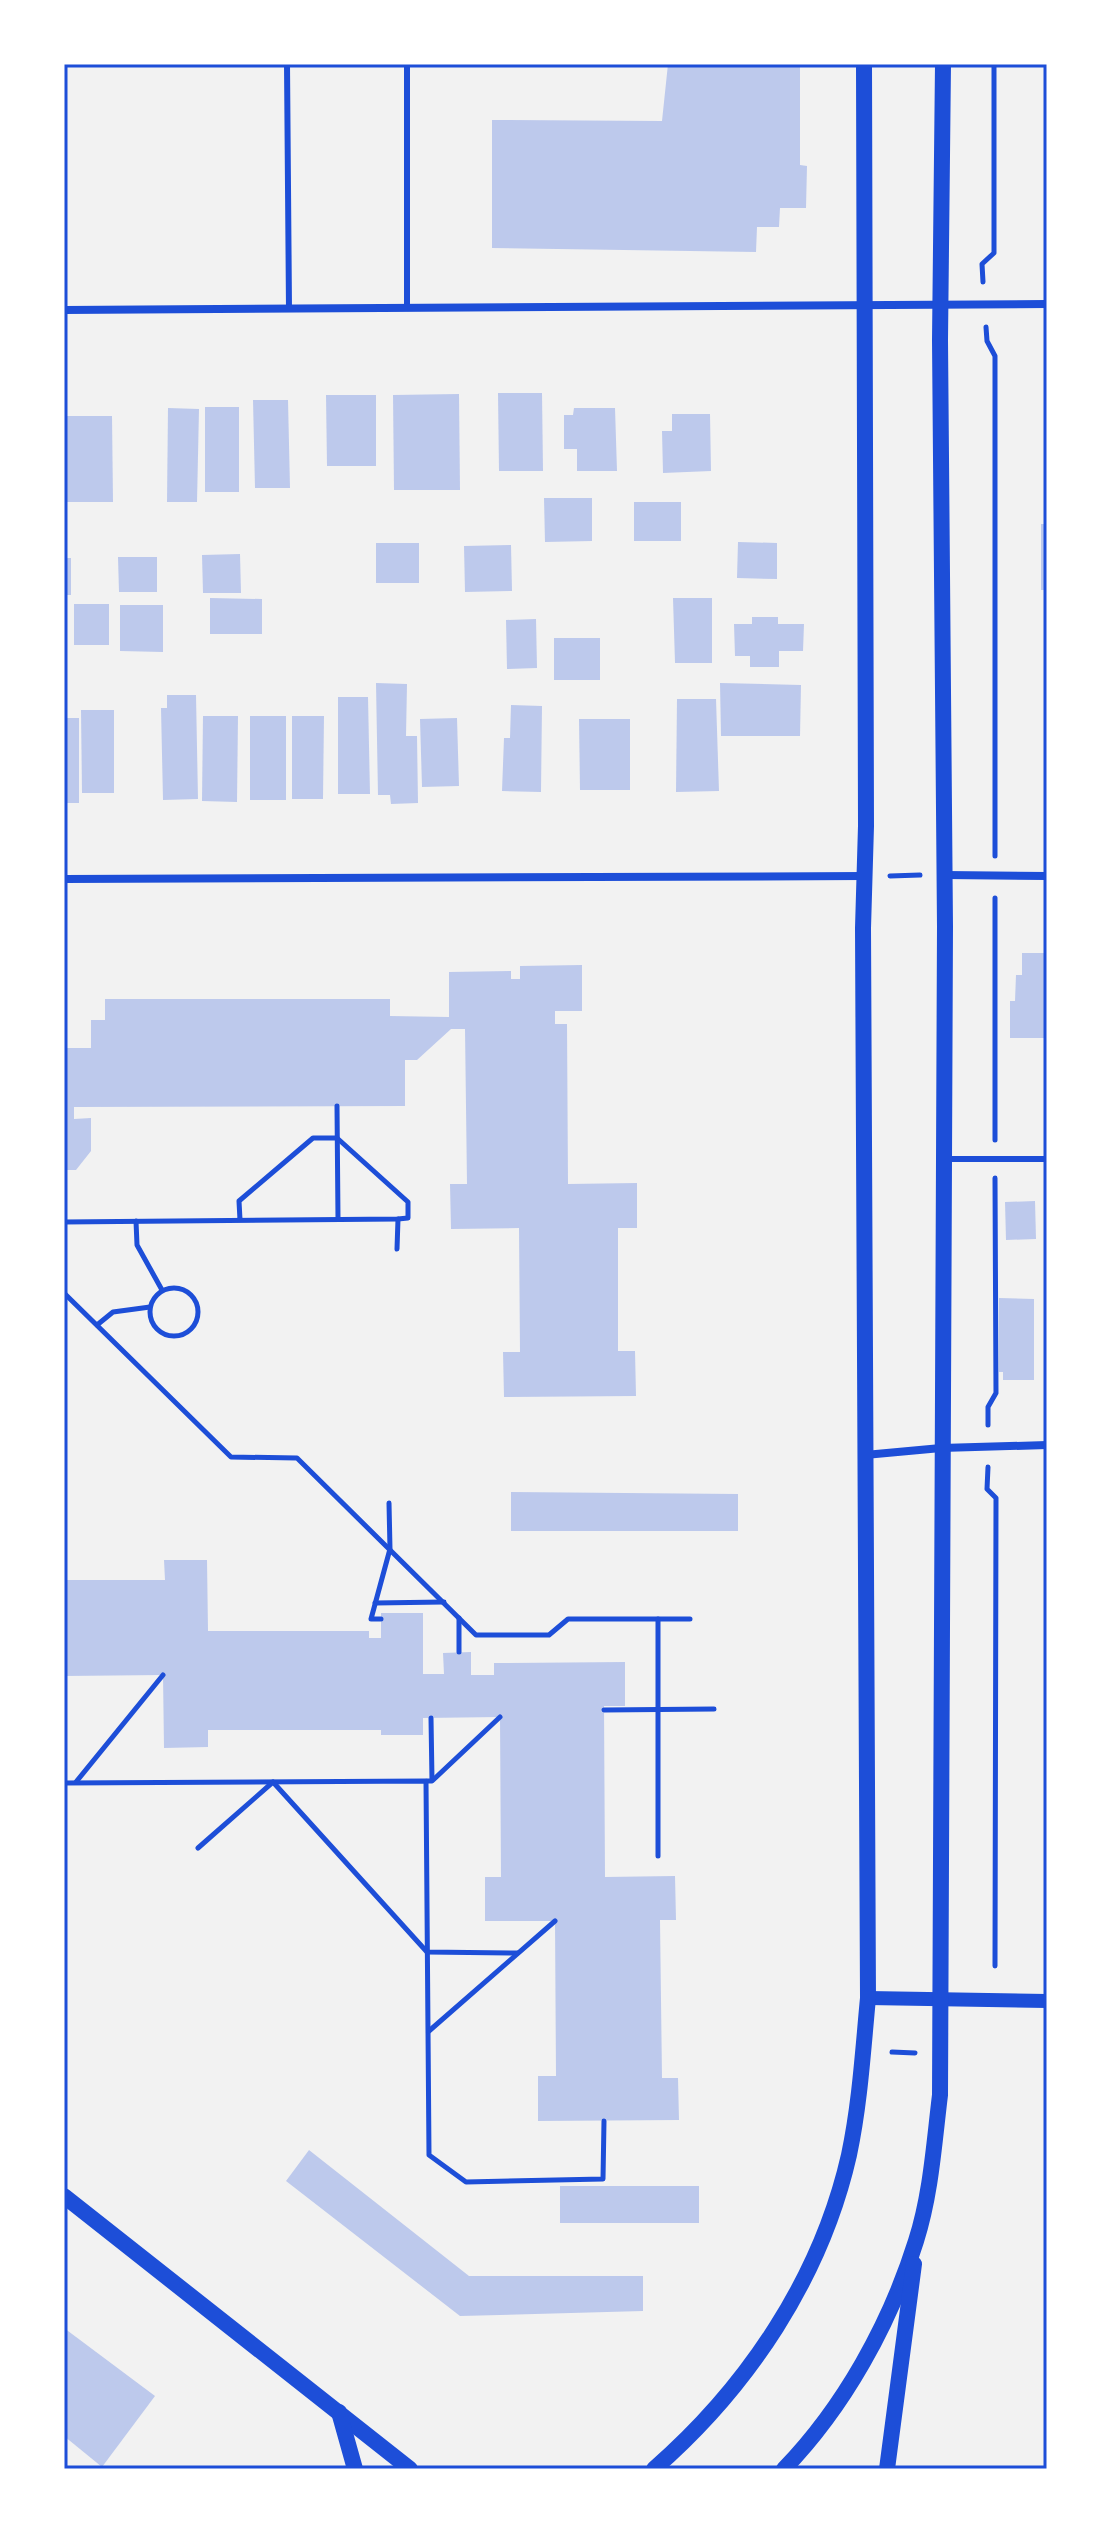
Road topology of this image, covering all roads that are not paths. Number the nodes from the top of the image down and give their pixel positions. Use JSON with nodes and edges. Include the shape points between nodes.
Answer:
{"nodes":[{"id":1,"x":287,"y":64,"type":"edge"},
{"id":2,"x":407,"y":64,"type":"edge"},
{"id":3,"x":864,"y":64,"type":"edge"},
{"id":4,"x":943,"y":64,"type":"edge"},
{"id":5,"x":1047,"y":304,"type":"edge"},
{"id":6,"x":940,"y":305,"type":"junction"},
{"id":7,"x":866,"y":306,"type":"junction"},
{"id":8,"x":407,"y":308,"type":"junction"},
{"id":9,"x":289,"y":309,"type":"junction"},
{"id":10,"x":64,"y":310,"type":"edge"},
{"id":11,"x":944,"y":875,"type":"junction"},
{"id":12,"x":865,"y":876,"type":"junction"},
{"id":13,"x":1047,"y":876,"type":"edge"},
{"id":14,"x":64,"y":879,"type":"edge"},
{"id":15,"x":945,"y":1159,"type":"junction"},
{"id":16,"x":1047,"y":1159,"type":"edge"},
{"id":17,"x":1047,"y":1445,"type":"edge"},
{"id":18,"x":941,"y":1448,"type":"junction"},
{"id":19,"x":865,"y":1455,"type":"junction"},
{"id":20,"x":868,"y":1998,"type":"junction"},
{"id":21,"x":940,"y":2001,"type":"junction"},
{"id":22,"x":1047,"y":2001,"type":"edge"},
{"id":23,"x":64,"y":2196,"type":"edge"},
{"id":24,"x":917,"y":2239,"type":"junction"},
{"id":25,"x":339,"y":2412,"type":"junction"},
{"id":26,"x":355,"y":2469,"type":"edge"},
{"id":27,"x":410,"y":2469,"type":"edge"},
{"id":28,"x":654,"y":2469,"type":"edge"},
{"id":29,"x":784,"y":2469,"type":"edge"},
{"id":30,"x":887,"y":2469,"type":"edge"}],
"edges":[{"from":1,"to":9,"type":"lane"},
{"from":2,"to":8,"type":"lane"},
{"from":3,"to":7,"type":"main road"},
{"from":4,"to":6,"type":"main road"},
{"from":5,"to":6,"type":"street"},
{"from":6,"to":7,"type":"street"},
{"from":6,"to":11,"type":"main road"},
{"from":7,"to":8,"type":"street"},
{"from":7,"to":12,"type":"main road"},
{"from":8,"to":9,"type":"street"},
{"from":9,"to":10,"type":"street"},
{"from":11,"to":13,"type":"street"},
{"from":11,"to":15,"type":"main road"},
{"from":12,"to":14,"type":"street"},
{"from":12,"to":19,"type":"main road"},
{"from":15,"to":16,"type":"lane"},
{"from":15,"to":18,"type":"main road"},
{"from":17,"to":18,"type":"street"},
{"from":18,"to":19,"type":"street"},
{"from":18,"to":21,"type":"main road"},
{"from":19,"to":20,"type":"main road"},
{"from":20,"to":21,"type":"street"},
{"from":20,"to":28,"type":"main road","via":[[849,2154],[812,2261],[742,2377]]},
{"from":21,"to":22,"type":"street"},
{"from":21,"to":24,"type":"main road","via":[[940,2095]]},
{"from":23,"to":25,"type":"main road"},
{"from":24,"to":29,"type":"main road","via":[[893,2305],[861,2365]]},
{"from":24,"to":30,"type":"main road"},
{"from":25,"to":26,"type":"main road"},
{"from":25,"to":27,"type":"main road"}]}
